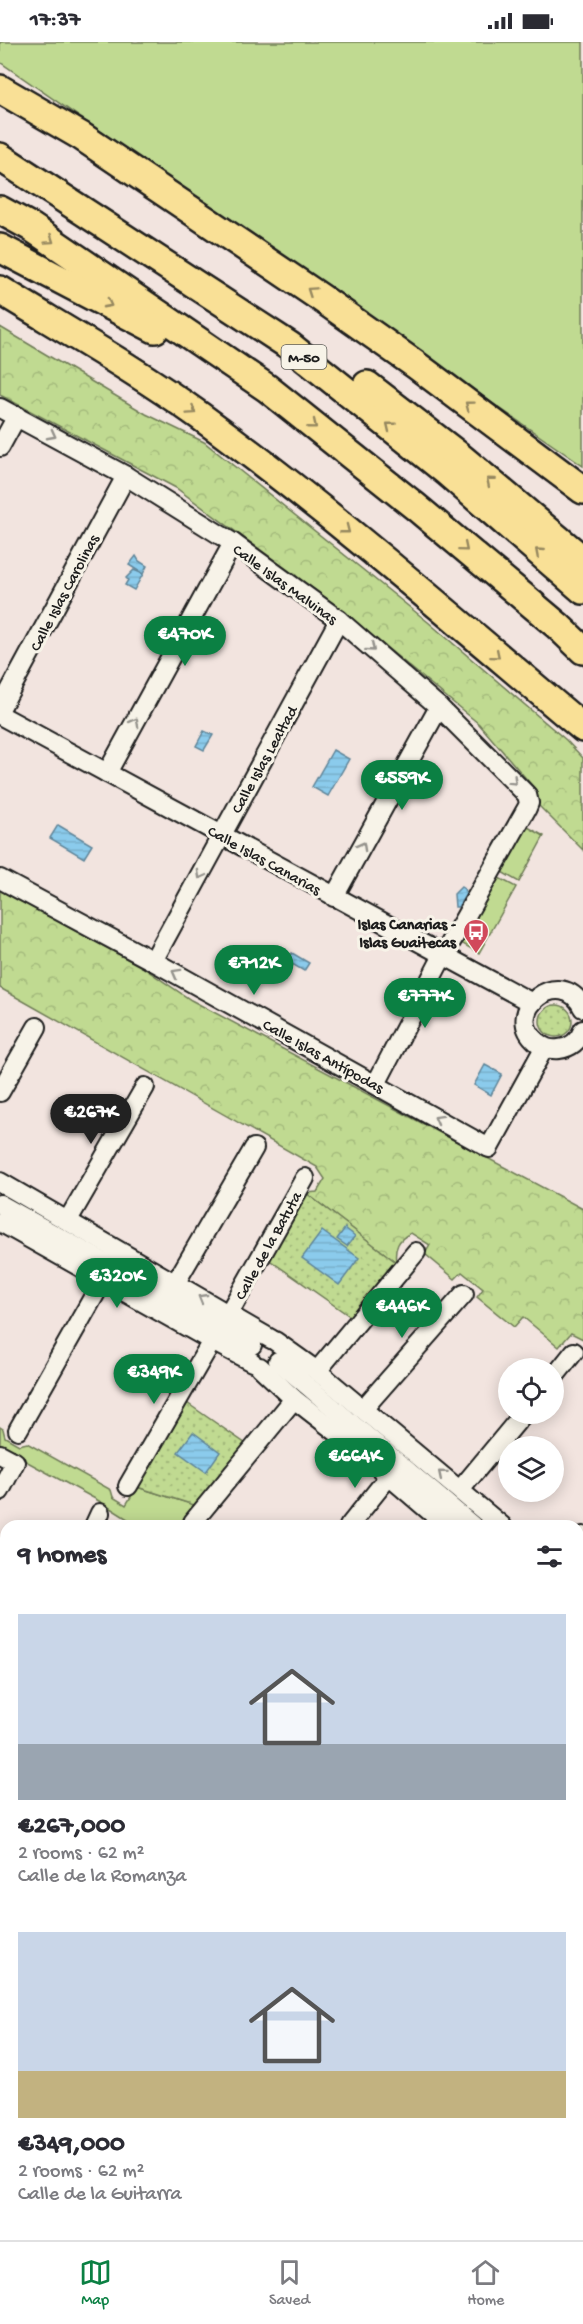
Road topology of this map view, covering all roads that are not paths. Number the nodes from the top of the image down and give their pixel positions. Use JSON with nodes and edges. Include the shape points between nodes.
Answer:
{"nodes":[{"id":1,"x":0,"y":89,"type":"edge"},
{"id":2,"x":0,"y":102,"type":"edge"},
{"id":3,"x":0,"y":150,"type":"edge"},
{"id":4,"x":0,"y":157,"type":"edge"},
{"id":5,"x":177,"y":201,"type":"junction"},
{"id":6,"x":0,"y":210,"type":"edge"},
{"id":7,"x":0,"y":248,"type":"edge"},
{"id":8,"x":0,"y":290,"type":"edge"},
{"id":9,"x":267,"y":388,"type":"junction"},
{"id":10,"x":0,"y":408,"type":"edge"},
{"id":11,"x":17,"y":416,"type":"junction"},
{"id":12,"x":0,"y":447,"type":"edge"},
{"id":13,"x":126,"y":476,"type":"junction"},
{"id":14,"x":583,"y":490,"type":"edge"},
{"id":15,"x":232,"y":543,"type":"junction"},
{"id":16,"x":583,"y":560,"type":"edge"},
{"id":17,"x":583,"y":590,"type":"edge"},
{"id":18,"x":339,"y":620,"type":"junction"},
{"id":19,"x":583,"y":650,"type":"edge"},
{"id":20,"x":439,"y":707,"type":"junction"},
{"id":21,"x":0,"y":710,"type":"edge"},
{"id":22,"x":0,"y":715,"type":"edge"},
{"id":23,"x":583,"y":728,"type":"edge"},
{"id":24,"x":107,"y":773,"type":"junction"},
{"id":25,"x":222,"y":836,"type":"junction"},
{"id":26,"x":0,"y":879,"type":"edge"},
{"id":27,"x":334,"y":897,"type":"junction"},
{"id":28,"x":444,"y":956,"type":"junction"},
{"id":29,"x":153,"y":961,"type":"junction"},
{"id":30,"x":532,"y":1003,"type":"junction"},
{"id":31,"x":582,"y":1004,"type":"edge"},
{"id":32,"x":37,"y":1027,"type":"dead end"},
{"id":33,"x":581,"y":1041,"type":"edge"},
{"id":34,"x":544,"y":1048,"type":"junction"},
{"id":35,"x":376,"y":1084,"type":"junction"},
{"id":36,"x":144,"y":1087,"type":"dead end"},
{"id":37,"x":0,"y":1092,"type":"edge"},
{"id":38,"x":254,"y":1148,"type":"dead end"},
{"id":39,"x":305,"y":1178,"type":"dead end"},
{"id":40,"x":5,"y":1189,"type":"edge"},
{"id":41,"x":0,"y":1204,"type":"edge"},
{"id":42,"x":68,"y":1220,"type":"junction"},
{"id":43,"x":0,"y":1222,"type":"edge"},
{"id":44,"x":72,"y":1244,"type":"junction"},
{"id":45,"x":113,"y":1247,"type":"junction"},
{"id":46,"x":47,"y":1248,"type":"junction"},
{"id":47,"x":416,"y":1252,"type":"dead end"},
{"id":48,"x":122,"y":1271,"type":"junction"},
{"id":49,"x":103,"y":1280,"type":"junction"},
{"id":50,"x":176,"y":1282,"type":"junction"},
{"id":51,"x":156,"y":1290,"type":"junction"},
{"id":52,"x":464,"y":1294,"type":"dead end"},
{"id":53,"x":229,"y":1313,"type":"junction"},
{"id":54,"x":165,"y":1315,"type":"junction"},
{"id":55,"x":273,"y":1340,"type":"junction"},
{"id":56,"x":212,"y":1341,"type":"junction"},
{"id":57,"x":574,"y":1352,"type":"dead end"},
{"id":58,"x":254,"y":1358,"type":"junction"},
{"id":59,"x":278,"y":1361,"type":"junction"},
{"id":60,"x":564,"y":1364,"type":"edge"},
{"id":61,"x":317,"y":1371,"type":"junction"},
{"id":62,"x":294,"y":1399,"type":"junction"},
{"id":63,"x":363,"y":1409,"type":"junction"},
{"id":64,"x":347,"y":1420,"type":"junction"},
{"id":65,"x":515,"y":1424,"type":"edge"},
{"id":66,"x":18,"y":1430,"type":"dead end"},
{"id":67,"x":348,"y":1441,"type":"junction"},
{"id":68,"x":407,"y":1445,"type":"junction"},
{"id":69,"x":0,"y":1454,"type":"edge"},
{"id":70,"x":409,"y":1470,"type":"junction"},
{"id":71,"x":389,"y":1476,"type":"junction"},
{"id":72,"x":128,"y":1486,"type":"dead end"},
{"id":73,"x":460,"y":1490,"type":"junction"},
{"id":74,"x":0,"y":1491,"type":"edge"},
{"id":75,"x":446,"y":1517,"type":"edge"},
{"id":76,"x":196,"y":1520,"type":"edge"},
{"id":77,"x":354,"y":1520,"type":"edge"},
{"id":78,"x":495,"y":1520,"type":"edge"}],
"edges":[{"from":1,"to":5,"type":"highway","via":[[81,136]]},
{"from":2,"to":5,"type":"highway"},
{"from":16,"to":3,"type":"highway","one_way":true,"via":[[459,456],[298,331],[57,178]]},
{"from":17,"to":4,"type":"highway","number":"M-50","one_way":true,"via":[[447,472],[290,346]]},
{"from":14,"to":5,"type":"highway","one_way":true,"via":[[416,366]]},
{"from":6,"to":9,"type":"highway","number":"M-50","one_way":true,"via":[[31,227]]},
{"from":7,"to":9,"type":"highway","one_way":true},
{"from":8,"to":23,"type":"highway","one_way":true,"via":[[200,416],[369,547]]},
{"from":9,"to":19,"type":"highway","number":"M-50","one_way":true,"via":[[416,507]]},
{"from":10,"to":11,"type":"street","name":"Calle Islas Malvinas"},
{"from":11,"to":12,"type":"street"},
{"from":11,"to":13,"type":"street","name":"Calle Islas Malvinas","one_way":true},
{"from":13,"to":15,"type":"street","name":"Calle Islas Malvinas"},
{"from":13,"to":21,"type":"street","name":"Calle Islas Carolinas"},
{"from":15,"to":18,"type":"street","name":"Calle Islas Malvinas"},
{"from":24,"to":15,"type":"street","one_way":true},
{"from":18,"to":20,"type":"street","name":"Calle Islas Malvinas","one_way":true},
{"from":18,"to":25,"type":"street","name":"Calle Islas Lealtad"},
{"from":27,"to":20,"type":"street","one_way":true},
{"from":20,"to":28,"type":"street","name":"Calle Islas Malvinas","one_way":true,"via":[[527,795],[529,803]]},
{"from":22,"to":24,"type":"street","name":"Calle Islas Canarias"},
{"from":24,"to":25,"type":"street","name":"Calle Islas Canarias"},
{"from":25,"to":27,"type":"street","name":"Calle Islas Canarias"},
{"from":25,"to":29,"type":"street","name":"Calle Islas Lealtad","one_way":true},
{"from":26,"to":29,"type":"street","name":"Calle Islas Antípodas"},
{"from":27,"to":28,"type":"street","name":"Calle Islas Canarias"},
{"from":28,"to":30,"type":"street","name":"Calle Islas Canarias"},
{"from":28,"to":35,"type":"street"},
{"from":35,"to":29,"type":"street","name":"Calle Islas Antípodas","one_way":true},
{"from":30,"to":31,"type":"street","via":[[551,990],[567,993]]},
{"from":30,"to":34,"type":"street","via":[[527,1010],[527,1026],[532,1038]]},
{"from":32,"to":37,"type":"street"},
{"from":33,"to":34,"type":"street","via":[[564,1048]]},
{"from":34,"to":35,"type":"street","name":"Calle Islas Antípodas","one_way":true,"via":[[489,1148]]},
{"from":36,"to":42,"type":"street"},
{"from":38,"to":50,"type":"street"},
{"from":39,"to":53,"type":"street","name":"Calle de la Batuta"},
{"from":40,"to":42,"type":"street"},
{"from":41,"to":44,"type":"street"},
{"from":42,"to":45,"type":"street"},
{"from":43,"to":46,"type":"street"},
{"from":44,"to":46,"type":"street"},
{"from":44,"to":48,"type":"street"},
{"from":45,"to":48,"type":"street"},
{"from":45,"to":50,"type":"street"},
{"from":46,"to":49,"type":"street"},
{"from":47,"to":61,"type":"street"},
{"from":48,"to":51,"type":"street"},
{"from":49,"to":54,"type":"street"},
{"from":49,"to":66,"type":"street"},
{"from":53,"to":50,"type":"street","one_way":true},
{"from":51,"to":54,"type":"street"},
{"from":51,"to":58,"type":"street"},
{"from":52,"to":63,"type":"street"},
{"from":53,"to":55,"type":"street"},
{"from":54,"to":56,"type":"street"},
{"from":55,"to":58,"type":"street","via":[[261,1338]]},
{"from":55,"to":59,"type":"street","via":[[280,1348]]},
{"from":55,"to":61,"type":"street"},
{"from":56,"to":58,"type":"street"},
{"from":56,"to":72,"type":"street"},
{"from":57,"to":60,"type":"street"},
{"from":58,"to":59,"type":"street","via":[[272,1367]]},
{"from":58,"to":62,"type":"street"},
{"from":59,"to":64,"type":"street"},
{"from":61,"to":63,"type":"street"},
{"from":62,"to":67,"type":"street"},
{"from":62,"to":76,"type":"street"},
{"from":63,"to":68,"type":"street"},
{"from":64,"to":67,"type":"street"},
{"from":64,"to":70,"type":"street"},
{"from":65,"to":73,"type":"street"},
{"from":67,"to":71,"type":"street"},
{"from":68,"to":70,"type":"street"},
{"from":73,"to":68,"type":"street","one_way":true},
{"from":69,"to":74,"type":"street","via":[[15,1462]]},
{"from":70,"to":75,"type":"street"},
{"from":71,"to":75,"type":"street"},
{"from":71,"to":77,"type":"street"},
{"from":73,"to":78,"type":"street"}]}
